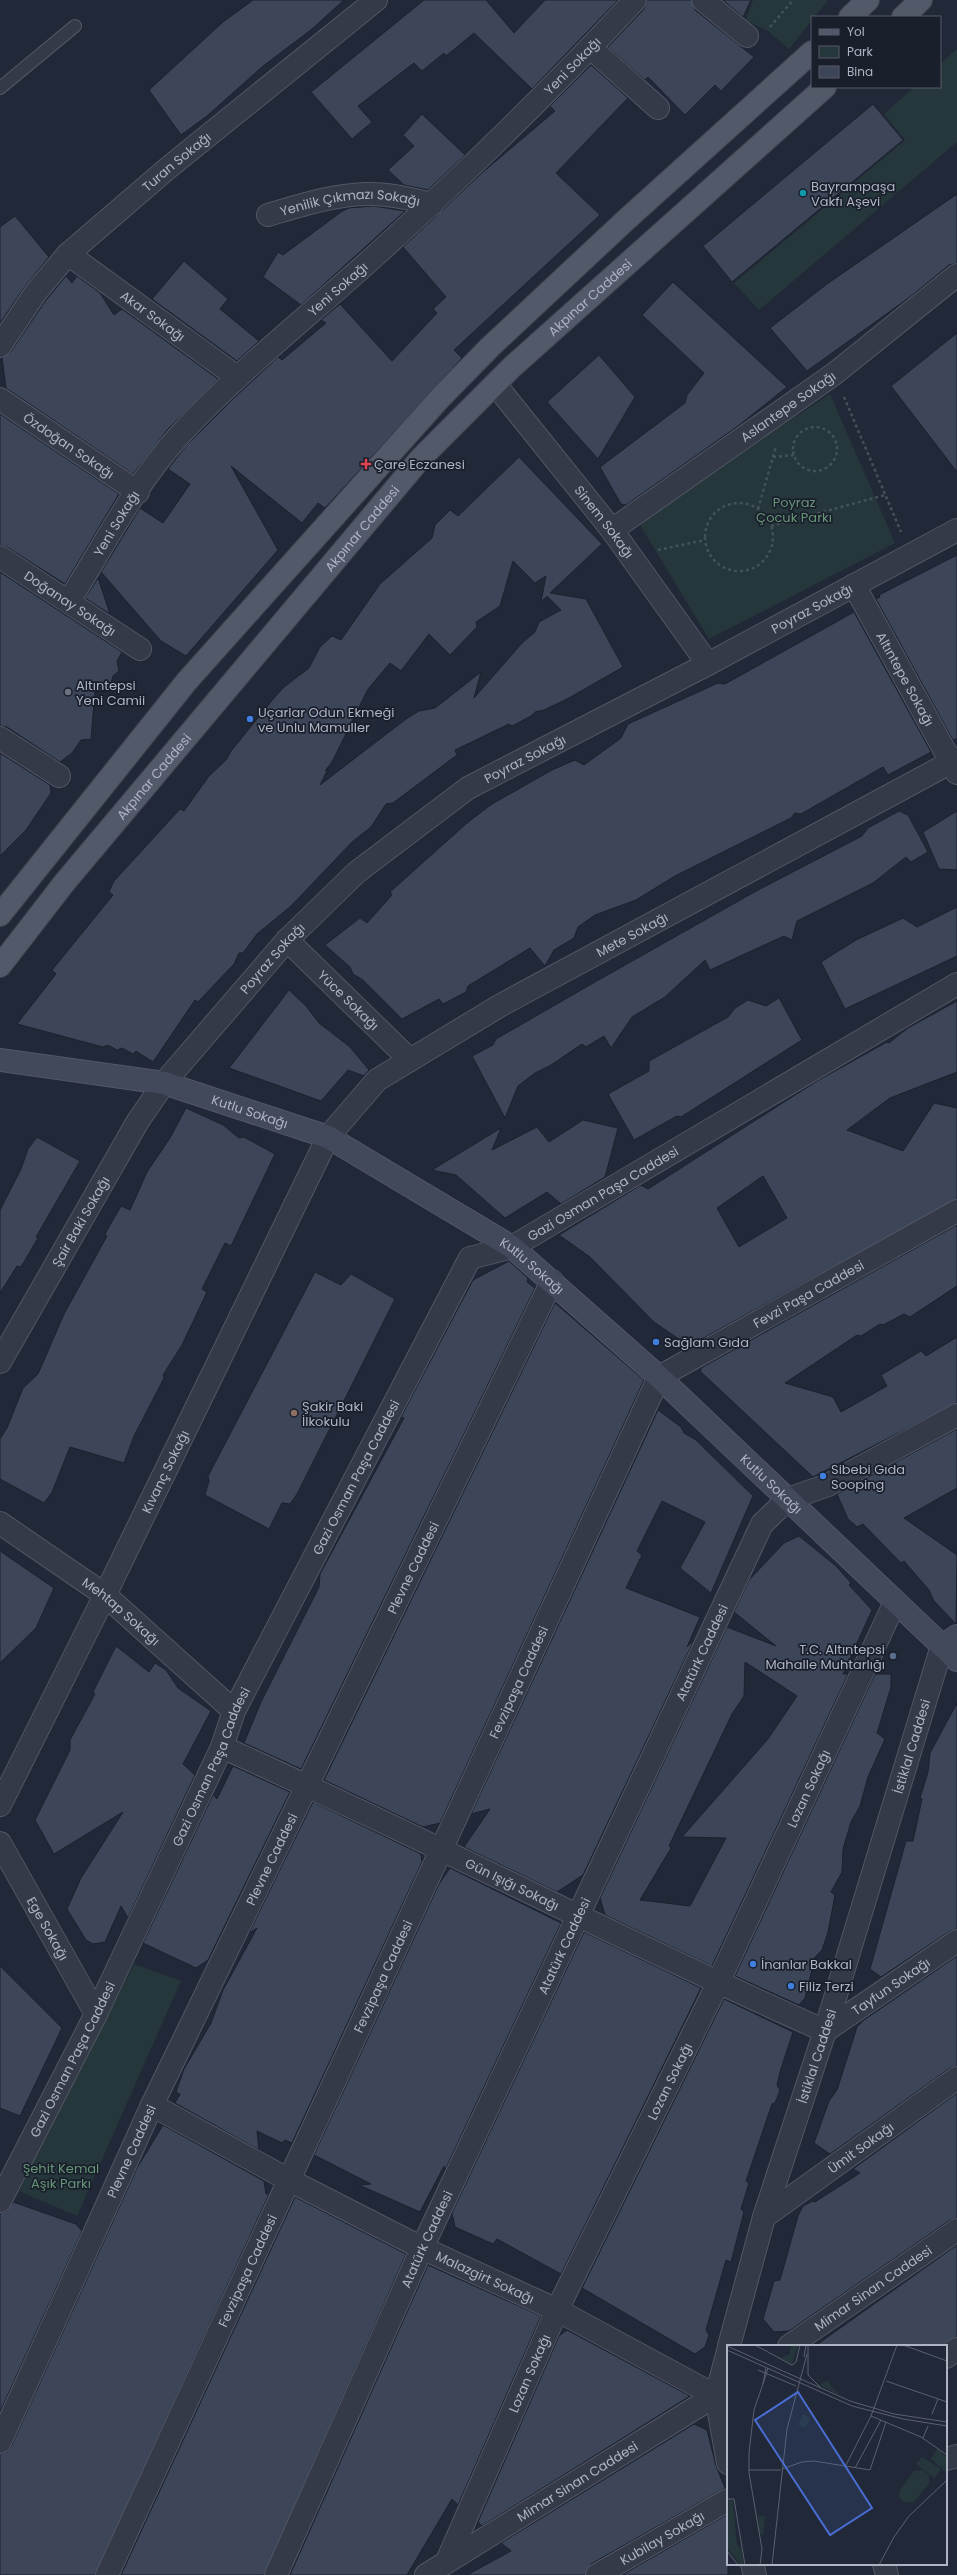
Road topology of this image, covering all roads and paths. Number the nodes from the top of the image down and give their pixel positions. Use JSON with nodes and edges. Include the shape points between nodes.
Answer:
{"nodes":[{"id":1,"x":376,"y":0,"type":"edge"},
{"id":2,"x":635,"y":0,"type":"edge"},
{"id":3,"x":703,"y":0,"type":"edge"},
{"id":4,"x":793,"y":0,"type":"edge"},
{"id":5,"x":867,"y":0,"type":"edge"},
{"id":6,"x":921,"y":0,"type":"edge"},
{"id":7,"x":851,"y":16,"type":"edge"},
{"id":8,"x":904,"y":16,"type":"edge"},
{"id":9,"x":75,"y":26,"type":"dead end"},
{"id":10,"x":768,"y":31,"type":"dead end"},
{"id":11,"x":746,"y":36,"type":"dead end"},
{"id":12,"x":591,"y":48,"type":"junction"},
{"id":13,"x":811,"y":53,"type":"edge"},
{"id":14,"x":0,"y":88,"type":"edge"},
{"id":15,"x":825,"y":88,"type":"edge"},
{"id":16,"x":658,"y":108,"type":"dead end"},
{"id":17,"x":432,"y":204,"type":"junction"},
{"id":18,"x":268,"y":215,"type":"dead end"},
{"id":19,"x":68,"y":254,"type":"junction"},
{"id":20,"x":957,"y":276,"type":"edge"},
{"id":21,"x":0,"y":346,"type":"edge"},
{"id":22,"x":834,"y":374,"type":"junction"},
{"id":23,"x":237,"y":377,"type":"junction"},
{"id":24,"x":495,"y":384,"type":"junction"},
{"id":25,"x":0,"y":399,"type":"edge"},
{"id":26,"x":778,"y":438,"type":"dead end"},
{"id":27,"x":794,"y":455,"type":"junction"},
{"id":28,"x":773,"y":457,"type":"junction"},
{"id":29,"x":138,"y":492,"type":"junction"},
{"id":30,"x":885,"y":495,"type":"junction"},
{"id":31,"x":758,"y":509,"type":"junction"},
{"id":32,"x":771,"y":526,"type":"junction"},
{"id":33,"x":612,"y":530,"type":"junction"},
{"id":34,"x":957,"y":530,"type":"edge"},
{"id":35,"x":705,"y":540,"type":"junction"},
{"id":36,"x":656,"y":551,"type":"dead end"},
{"id":37,"x":910,"y":555,"type":"junction"},
{"id":38,"x":0,"y":557,"type":"edge"},
{"id":39,"x":854,"y":585,"type":"junction"},
{"id":40,"x":69,"y":601,"type":"junction"},
{"id":41,"x":140,"y":649,"type":"dead end"},
{"id":42,"x":708,"y":664,"type":"junction"},
{"id":43,"x":0,"y":738,"type":"edge"},
{"id":44,"x":955,"y":765,"type":"edge"},
{"id":45,"x":59,"y":776,"type":"dead end"},
{"id":46,"x":0,"y":915,"type":"edge"},
{"id":47,"x":287,"y":940,"type":"junction"},
{"id":48,"x":0,"y":966,"type":"edge"},
{"id":49,"x":957,"y":984,"type":"edge"},
{"id":50,"x":0,"y":1060,"type":"edge"},
{"id":51,"x":410,"y":1060,"type":"junction"},
{"id":52,"x":164,"y":1083,"type":"junction"},
{"id":53,"x":328,"y":1137,"type":"junction"},
{"id":54,"x":957,"y":1211,"type":"edge"},
{"id":55,"x":512,"y":1247,"type":"junction"},
{"id":56,"x":552,"y":1281,"type":"junction"},
{"id":57,"x":0,"y":1362,"type":"edge"},
{"id":58,"x":659,"y":1377,"type":"junction"},
{"id":59,"x":957,"y":1415,"type":"edge"},
{"id":60,"x":788,"y":1498,"type":"junction"},
{"id":61,"x":0,"y":1523,"type":"edge"},
{"id":62,"x":105,"y":1596,"type":"junction"},
{"id":63,"x":895,"y":1602,"type":"junction"},
{"id":64,"x":952,"y":1648,"type":"edge"},
{"id":65,"x":234,"y":1711,"type":"junction"},
{"id":66,"x":222,"y":1748,"type":"junction"},
{"id":67,"x":308,"y":1785,"type":"junction"},
{"id":68,"x":0,"y":1805,"type":"edge"},
{"id":69,"x":0,"y":1843,"type":"edge"},
{"id":70,"x":441,"y":1848,"type":"junction"},
{"id":71,"x":577,"y":1914,"type":"junction"},
{"id":72,"x":957,"y":1942,"type":"edge"},
{"id":73,"x":718,"y":1984,"type":"junction"},
{"id":74,"x":96,"y":2014,"type":"junction"},
{"id":75,"x":825,"y":2031,"type":"junction"},
{"id":76,"x":957,"y":2078,"type":"edge"},
{"id":77,"x":152,"y":2105,"type":"junction"},
{"id":78,"x":289,"y":2180,"type":"junction"},
{"id":79,"x":0,"y":2201,"type":"edge"},
{"id":80,"x":764,"y":2217,"type":"junction"},
{"id":81,"x":957,"y":2230,"type":"edge"},
{"id":82,"x":422,"y":2248,"type":"junction"},
{"id":83,"x":557,"y":2310,"type":"junction"},
{"id":84,"x":729,"y":2345,"type":"edge"},
{"id":85,"x":789,"y":2345,"type":"edge"},
{"id":86,"x":957,"y":2349,"type":"edge"},
{"id":87,"x":947,"y":2356,"type":"edge"},
{"id":88,"x":727,"y":2358,"type":"edge"},
{"id":89,"x":722,"y":2392,"type":"edge"},
{"id":90,"x":0,"y":2442,"type":"edge"},
{"id":91,"x":727,"y":2451,"type":"edge"},
{"id":92,"x":957,"y":2456,"type":"edge"},
{"id":93,"x":947,"y":2459,"type":"edge"},
{"id":94,"x":727,"y":2501,"type":"edge"},
{"id":95,"x":447,"y":2561,"type":"junction"},
{"id":96,"x":752,"y":2565,"type":"edge"},
{"id":97,"x":884,"y":2565,"type":"edge"},
{"id":98,"x":602,"y":2574,"type":"edge"},
{"id":99,"x":107,"y":2575,"type":"edge"},
{"id":100,"x":276,"y":2575,"type":"edge"},
{"id":101,"x":426,"y":2575,"type":"edge"},
{"id":102,"x":755,"y":2575,"type":"edge"},
{"id":103,"x":887,"y":2575,"type":"edge"}],
"edges":[{"from":1,"to":19,"type":"street","name":"Turan Sokağı","via":[[168,168]]},
{"from":2,"to":12,"type":"street","name":"Yeni Sokağı"},
{"from":3,"to":11,"type":"street"},
{"from":4,"to":10,"type":"path"},
{"from":5,"to":7,"type":"main road"},
{"from":6,"to":8,"type":"main road"},
{"from":9,"to":14,"type":"lane"},
{"from":12,"to":16,"type":"street"},
{"from":12,"to":17,"type":"street","name":"Yeni Sokağı"},
{"from":13,"to":46,"type":"main road","name":"Akpınar Caddesi","via":[[622,224],[490,347],[441,397],[187,681]]},
{"from":15,"to":24,"type":"main road","name":"Akpınar Caddesi"},
{"from":17,"to":18,"type":"street","name":"Yenilik Çıkmazı Sokağı","via":[[408,198],[365,194],[327,199]]},
{"from":17,"to":23,"type":"street","name":"Yeni Sokağı"},
{"from":19,"to":21,"type":"street","name":"Turan Sokağı","via":[[36,292]]},
{"from":19,"to":23,"type":"street","name":"Akar Sokağı"},
{"from":20,"to":22,"type":"street","name":"Aslantepe Sokağı"},
{"from":22,"to":30,"type":"path"},
{"from":22,"to":33,"type":"street","name":"Aslantepe Sokağı"},
{"from":23,"to":29,"type":"street","name":"Yeni Sokağı","via":[[177,438]]},
{"from":24,"to":33,"type":"street","name":"Sinem Sokağı"},
{"from":24,"to":48,"type":"main road","name":"Akpınar Caddesi","via":[[416,464],[70,876]]},
{"from":25,"to":29,"type":"street","name":"Özdoğan Sokağı"},
{"from":26,"to":28,"type":"path"},
{"from":27,"to":27,"type":"path","via":[[793,448],[798,435],[810,427],[825,429],[835,439],[834,460],[822,469],[815,471],[802,466]]},
{"from":27,"to":28,"type":"path"},
{"from":28,"to":31,"type":"path"},
{"from":29,"to":40,"type":"street","name":"Yeni Sokağı"},
{"from":30,"to":32,"type":"path"},
{"from":30,"to":37,"type":"path"},
{"from":31,"to":32,"type":"path"},
{"from":31,"to":35,"type":"path","via":[[737,504],[717,511],[708,525]]},
{"from":32,"to":35,"type":"path","via":[[771,549],[766,558],[746,571],[735,571],[715,561],[708,551]]},
{"from":33,"to":42,"type":"street","name":"Sinem Sokağı"},
{"from":34,"to":37,"type":"street","name":"Poyraz Sokağı"},
{"from":35,"to":36,"type":"path"},
{"from":37,"to":39,"type":"street","name":"Poyraz Sokağı"},
{"from":38,"to":40,"type":"street","name":"Doğanay Sokağı"},
{"from":39,"to":42,"type":"street","name":"Poyraz Sokağı"},
{"from":39,"to":44,"type":"street","name":"Altıntepe Sokağı"},
{"from":40,"to":41,"type":"street","name":"Doğanay Sokağı"},
{"from":42,"to":47,"type":"street","name":"Poyraz Sokağı","via":[[468,788],[357,872]]},
{"from":43,"to":45,"type":"street"},
{"from":44,"to":51,"type":"street","name":"Mete Sokağı","via":[[501,1005]]},
{"from":47,"to":51,"type":"street","name":"Yüce Sokağı"},
{"from":47,"to":52,"type":"street","name":"Poyraz Sokağı"},
{"from":49,"to":55,"type":"street","name":"Gazi Osman Paşa Caddesi"},
{"from":50,"to":52,"type":"street","name":"Kutlu Sokağı"},
{"from":51,"to":53,"type":"street","name":"Mete Sokağı","via":[[377,1080]]},
{"from":52,"to":53,"type":"street","name":"Kutlu Sokağı"},
{"from":52,"to":57,"type":"street","name":"Şair Baki Sokağı","via":[[138,1121]]},
{"from":53,"to":55,"type":"street","name":"Kutlu Sokağı"},
{"from":53,"to":62,"type":"street","name":"Kıvanç Sokağı"},
{"from":54,"to":58,"type":"street","name":"Fevzi Paşa Caddesi"},
{"from":55,"to":56,"type":"street","name":"Kutlu Sokağı"},
{"from":55,"to":65,"type":"street","name":"Gazi Osman Paşa Caddesi","via":[[470,1258]]},
{"from":56,"to":58,"type":"street","name":"Kutlu Sokağı"},
{"from":56,"to":67,"type":"street","name":"Plevne Caddesi"},
{"from":58,"to":60,"type":"street","name":"Kutlu Sokağı"},
{"from":58,"to":70,"type":"street","name":"Fevzipaşa Caddesi"},
{"from":59,"to":60,"type":"street","name":"Atatürk Caddesi","via":[[828,1485]]},
{"from":60,"to":63,"type":"street","name":"Kutlu Sokağı"},
{"from":60,"to":71,"type":"street","name":"Atatürk Caddesi","via":[[762,1524]]},
{"from":61,"to":62,"type":"street","name":"Mehtap Sokağı"},
{"from":62,"to":65,"type":"street","name":"Mehtap Sokağı"},
{"from":62,"to":68,"type":"street","name":"Kıvanç Sokağı"},
{"from":63,"to":64,"type":"street","name":"Kutlu Sokağı"},
{"from":63,"to":73,"type":"street","name":"Lozan Sokağı"},
{"from":64,"to":75,"type":"street","name":"İstiklal Caddesi"},
{"from":65,"to":66,"type":"street","name":"Gazi Osman Paşa Caddesi"},
{"from":66,"to":67,"type":"street","name":"Gün Işığı Sokağı"},
{"from":66,"to":74,"type":"street","name":"Gazi Osman Paşa Caddesi"},
{"from":67,"to":70,"type":"street","name":"Gün Işığı Sokağı"},
{"from":67,"to":77,"type":"street","name":"Plevne Caddesi"},
{"from":69,"to":74,"type":"street","name":"Ege Sokağı"},
{"from":70,"to":71,"type":"street","name":"Gün Işığı Sokağı"},
{"from":70,"to":78,"type":"street","name":"Fevzipaşa Caddesi"},
{"from":71,"to":73,"type":"street","name":"Gün Işığı Sokağı"},
{"from":71,"to":82,"type":"street","name":"Atatürk Caddesi"},
{"from":72,"to":75,"type":"street","name":"Tayfun Sokağı"},
{"from":73,"to":75,"type":"street","name":"Gün Işığı Sokağı"},
{"from":73,"to":83,"type":"street","name":"Lozan Sokağı"},
{"from":74,"to":79,"type":"street","name":"Gazi Osman Paşa Caddesi"},
{"from":75,"to":80,"type":"street","name":"İstiklal Caddesi"},
{"from":76,"to":80,"type":"street","name":"Ümit Sokağı"},
{"from":77,"to":78,"type":"street","name":"Malazgirt Sokağı"},
{"from":77,"to":90,"type":"street","name":"Plevne Caddesi"},
{"from":78,"to":82,"type":"street","name":"Malazgirt Sokağı"},
{"from":78,"to":99,"type":"street","name":"Fevzipaşa Caddesi"},
{"from":80,"to":84,"type":"street","name":"İstiklal Caddesi"},
{"from":81,"to":85,"type":"street","name":"Mimar Sinan Caddesi"},
{"from":82,"to":83,"type":"street","name":"Malazgirt Sokağı"},
{"from":82,"to":100,"type":"street","name":"Atatürk Caddesi"},
{"from":83,"to":89,"type":"street","name":"Malazgirt Sokağı"},
{"from":83,"to":95,"type":"street","name":"Lozan Sokağı"},
{"from":86,"to":87,"type":"street"},
{"from":88,"to":89,"type":"street"},
{"from":89,"to":91,"type":"street"},
{"from":89,"to":95,"type":"street","name":"Mimar Sinan Caddesi"},
{"from":92,"to":93,"type":"street"},
{"from":94,"to":98,"type":"street","name":"Kubilay Sokağı"},
{"from":95,"to":101,"type":"street","name":"Mimar Sinan Caddesi"},
{"from":96,"to":102,"type":"street"},
{"from":97,"to":103,"type":"street"}]}
